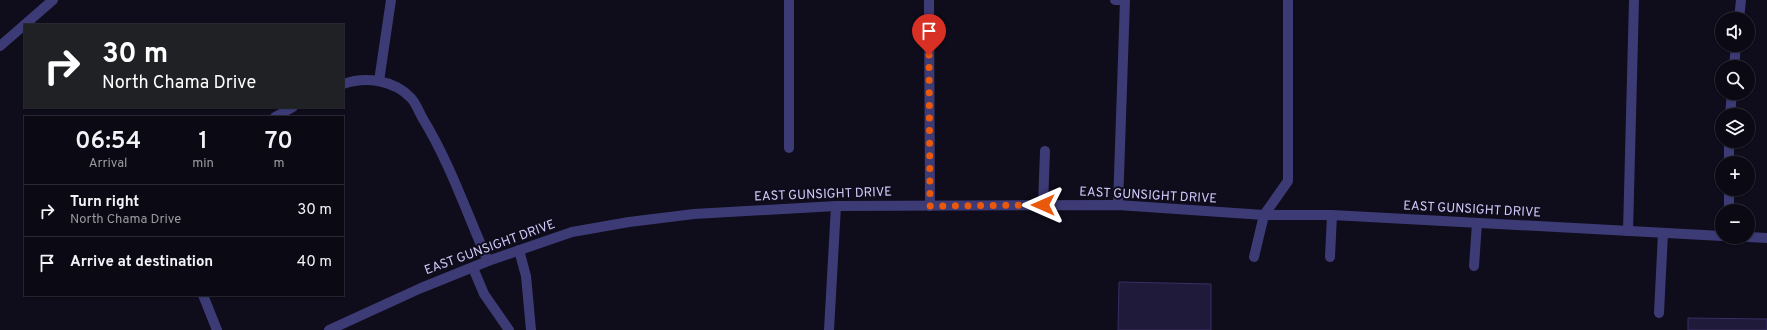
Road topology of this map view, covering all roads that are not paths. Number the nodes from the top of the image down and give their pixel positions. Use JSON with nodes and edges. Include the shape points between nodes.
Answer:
{"nodes":[{"id":1,"x":52,"y":0,"type":"edge"},
{"id":2,"x":392,"y":0,"type":"edge"},
{"id":3,"x":789,"y":0,"type":"edge"},
{"id":4,"x":930,"y":0,"type":"edge"},
{"id":5,"x":1115,"y":0,"type":"edge"},
{"id":6,"x":1288,"y":0,"type":"edge"},
{"id":7,"x":1634,"y":0,"type":"edge"},
{"id":8,"x":1741,"y":0,"type":"edge"},
{"id":9,"x":1740,"y":12,"type":"edge"},
{"id":10,"x":25,"y":24,"type":"edge"},
{"id":11,"x":24,"y":25,"type":"edge"},
{"id":12,"x":0,"y":46,"type":"edge"},
{"id":13,"x":379,"y":81,"type":"junction"},
{"id":14,"x":344,"y":84,"type":"edge"},
{"id":15,"x":291,"y":108,"type":"edge"},
{"id":16,"x":277,"y":116,"type":"edge"},
{"id":17,"x":789,"y":148,"type":"dead end"},
{"id":18,"x":1045,"y":151,"type":"dead end"},
{"id":19,"x":1043,"y":205,"type":"junction"},
{"id":20,"x":1118,"y":205,"type":"junction"},
{"id":21,"x":836,"y":206,"type":"junction"},
{"id":22,"x":930,"y":206,"type":"junction"},
{"id":23,"x":1264,"y":215,"type":"junction"},
{"id":24,"x":1332,"y":215,"type":"junction"},
{"id":25,"x":1477,"y":223,"type":"junction"},
{"id":26,"x":1628,"y":231,"type":"junction"},
{"id":27,"x":1663,"y":233,"type":"junction"},
{"id":28,"x":1715,"y":236,"type":"edge"},
{"id":29,"x":1755,"y":237,"type":"edge"},
{"id":30,"x":1767,"y":238,"type":"edge"},
{"id":31,"x":519,"y":250,"type":"junction"},
{"id":32,"x":1254,"y":257,"type":"dead end"},
{"id":33,"x":1330,"y":257,"type":"dead end"},
{"id":34,"x":488,"y":261,"type":"junction"},
{"id":35,"x":1474,"y":266,"type":"dead end"},
{"id":36,"x":473,"y":268,"type":"junction"},
{"id":37,"x":203,"y":296,"type":"edge"},
{"id":38,"x":1659,"y":313,"type":"dead end"},
{"id":39,"x":218,"y":330,"type":"edge"},
{"id":40,"x":329,"y":330,"type":"edge"},
{"id":41,"x":509,"y":330,"type":"edge"},
{"id":42,"x":531,"y":330,"type":"edge"},
{"id":43,"x":829,"y":330,"type":"edge"}],
"edges":[{"from":1,"to":10,"type":"street"},
{"from":2,"to":13,"type":"street"},
{"from":3,"to":17,"type":"street"},
{"from":4,"to":22,"type":"street"},
{"from":5,"to":20,"type":"street","via":[[1125,0]]},
{"from":6,"to":23,"type":"street","via":[[1288,180]]},
{"from":7,"to":26,"type":"street"},
{"from":8,"to":9,"type":"street"},
{"from":11,"to":12,"type":"street"},
{"from":13,"to":14,"type":"street","via":[[351,81]]},
{"from":13,"to":34,"type":"street","via":[[394,85],[411,98],[434,137]]},
{"from":15,"to":16,"type":"street"},
{"from":18,"to":19,"type":"street"},
{"from":19,"to":20,"type":"street","name":"EAST GUNSIGHT DRIVE"},
{"from":19,"to":22,"type":"street","name":"EAST GUNSIGHT DRIVE"},
{"from":20,"to":23,"type":"street","name":"EAST GUNSIGHT DRIVE"},
{"from":21,"to":22,"type":"street","name":"EAST GUNSIGHT DRIVE"},
{"from":21,"to":31,"type":"street","name":"EAST GUNSIGHT DRIVE","via":[[694,214],[629,222],[572,232]]},
{"from":21,"to":43,"type":"street"},
{"from":23,"to":24,"type":"street","name":"EAST GUNSIGHT DRIVE"},
{"from":23,"to":32,"type":"street"},
{"from":24,"to":25,"type":"street","name":"EAST GUNSIGHT DRIVE"},
{"from":24,"to":33,"type":"street"},
{"from":25,"to":26,"type":"street","name":"EAST GUNSIGHT DRIVE"},
{"from":25,"to":35,"type":"street"},
{"from":26,"to":27,"type":"street","name":"EAST GUNSIGHT DRIVE"},
{"from":27,"to":28,"type":"street","name":"EAST GUNSIGHT DRIVE"},
{"from":27,"to":38,"type":"street"},
{"from":29,"to":30,"type":"street"},
{"from":31,"to":34,"type":"street","name":"EAST GUNSIGHT DRIVE"},
{"from":31,"to":42,"type":"street","via":[[526,276]]},
{"from":34,"to":36,"type":"street","name":"EAST GUNSIGHT DRIVE"},
{"from":36,"to":40,"type":"street","name":"EAST GUNSIGHT DRIVE","via":[[421,288]]},
{"from":36,"to":41,"type":"street","via":[[484,294]]},
{"from":37,"to":39,"type":"street"}]}
